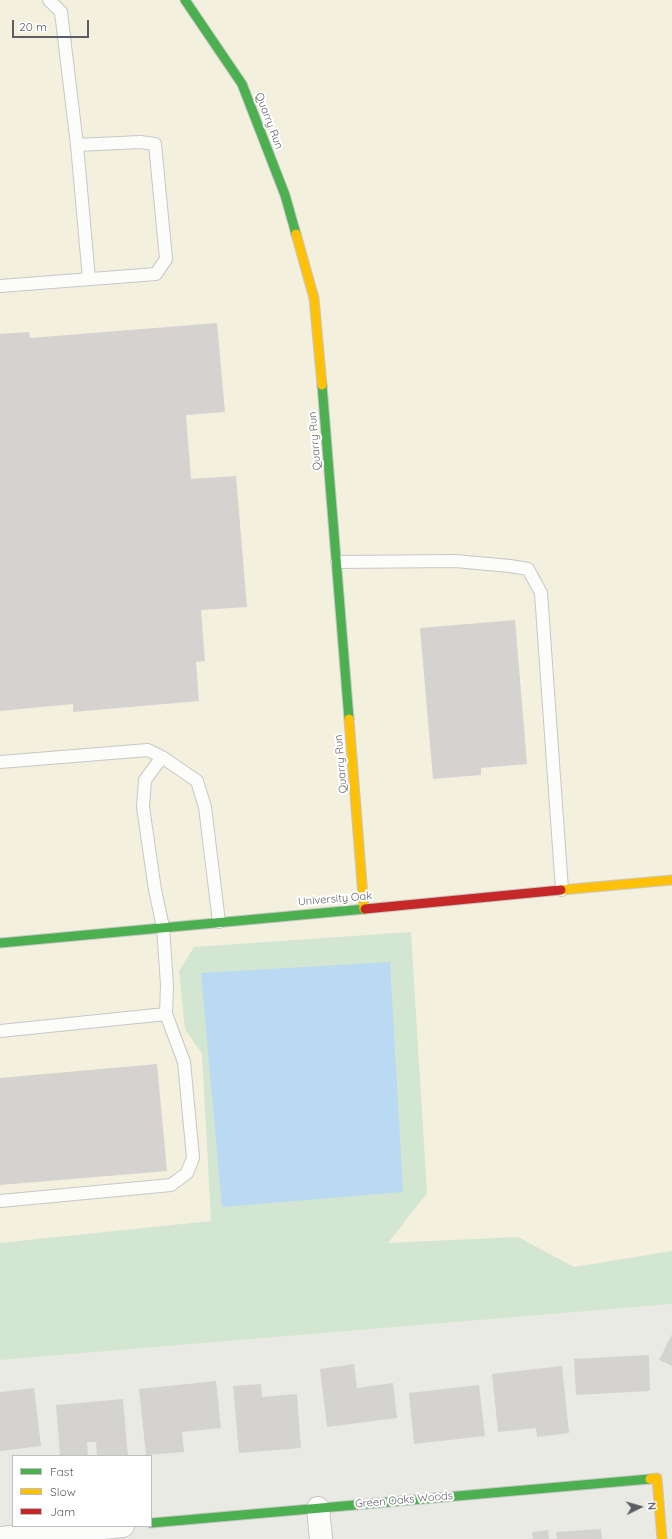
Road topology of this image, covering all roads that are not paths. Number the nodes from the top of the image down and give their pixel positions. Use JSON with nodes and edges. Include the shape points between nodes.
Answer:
{"nodes":[{"id":1,"x":49,"y":0,"type":"edge"},
{"id":2,"x":185,"y":0,"type":"edge"},
{"id":3,"x":77,"y":145,"type":"junction"},
{"id":4,"x":89,"y":279,"type":"junction"},
{"id":5,"x":0,"y":286,"type":"edge"},
{"id":6,"x":337,"y":562,"type":"junction"},
{"id":7,"x":162,"y":757,"type":"junction"},
{"id":8,"x":0,"y":762,"type":"edge"},
{"id":9,"x":672,"y":880,"type":"edge"},
{"id":10,"x":562,"y":890,"type":"junction"},
{"id":11,"x":364,"y":909,"type":"junction"},
{"id":12,"x":219,"y":922,"type":"junction"},
{"id":13,"x":163,"y":927,"type":"junction"},
{"id":14,"x":0,"y":943,"type":"edge"},
{"id":15,"x":166,"y":1014,"type":"junction"},
{"id":16,"x":0,"y":1030,"type":"edge"},
{"id":17,"x":0,"y":1201,"type":"edge"},
{"id":18,"x":318,"y":1508,"type":"junction"},
{"id":19,"x":152,"y":1523,"type":"edge"},
{"id":20,"x":113,"y":1527,"type":"edge"},
{"id":21,"x":0,"y":1538,"type":"edge"},
{"id":22,"x":321,"y":1539,"type":"edge"},
{"id":23,"x":662,"y":1539,"type":"edge"}],
"edges":[{"from":1,"to":3,"type":"lane","via":[[61,12]]},
{"from":2,"to":6,"type":"street","name":"Quarry Run","via":[[242,84],[285,195],[314,298]]},
{"from":3,"to":4,"type":"lane"},
{"from":3,"to":4,"type":"lane","via":[[140,142],[155,144],[166,259],[156,274]]},
{"from":4,"to":5,"type":"lane"},
{"from":6,"to":10,"type":"lane","via":[[455,562],[528,569],[542,593]]},
{"from":6,"to":11,"type":"street","name":"Quarry Run"},
{"from":7,"to":8,"type":"lane","via":[[148,750]]},
{"from":7,"to":12,"type":"lane","via":[[198,781],[205,806]]},
{"from":7,"to":13,"type":"lane","via":[[145,780],[143,808]]},
{"from":9,"to":10,"type":"street","name":"University Oak"},
{"from":10,"to":11,"type":"street","name":"University Oak"},
{"from":11,"to":12,"type":"street","name":"University Oak"},
{"from":12,"to":13,"type":"street","name":"University Oak"},
{"from":13,"to":14,"type":"street","name":"University Oak"},
{"from":13,"to":15,"type":"lane"},
{"from":15,"to":16,"type":"lane"},
{"from":15,"to":17,"type":"lane","via":[[184,1062],[193,1158],[187,1173],[171,1185]]},
{"from":18,"to":19,"type":"street","name":"Green Oaks Woods"},
{"from":18,"to":22,"type":"street"},
{"from":18,"to":23,"type":"street","name":"Green Oaks Woods","via":[[657,1478]]},
{"from":20,"to":21,"type":"street"}]}
